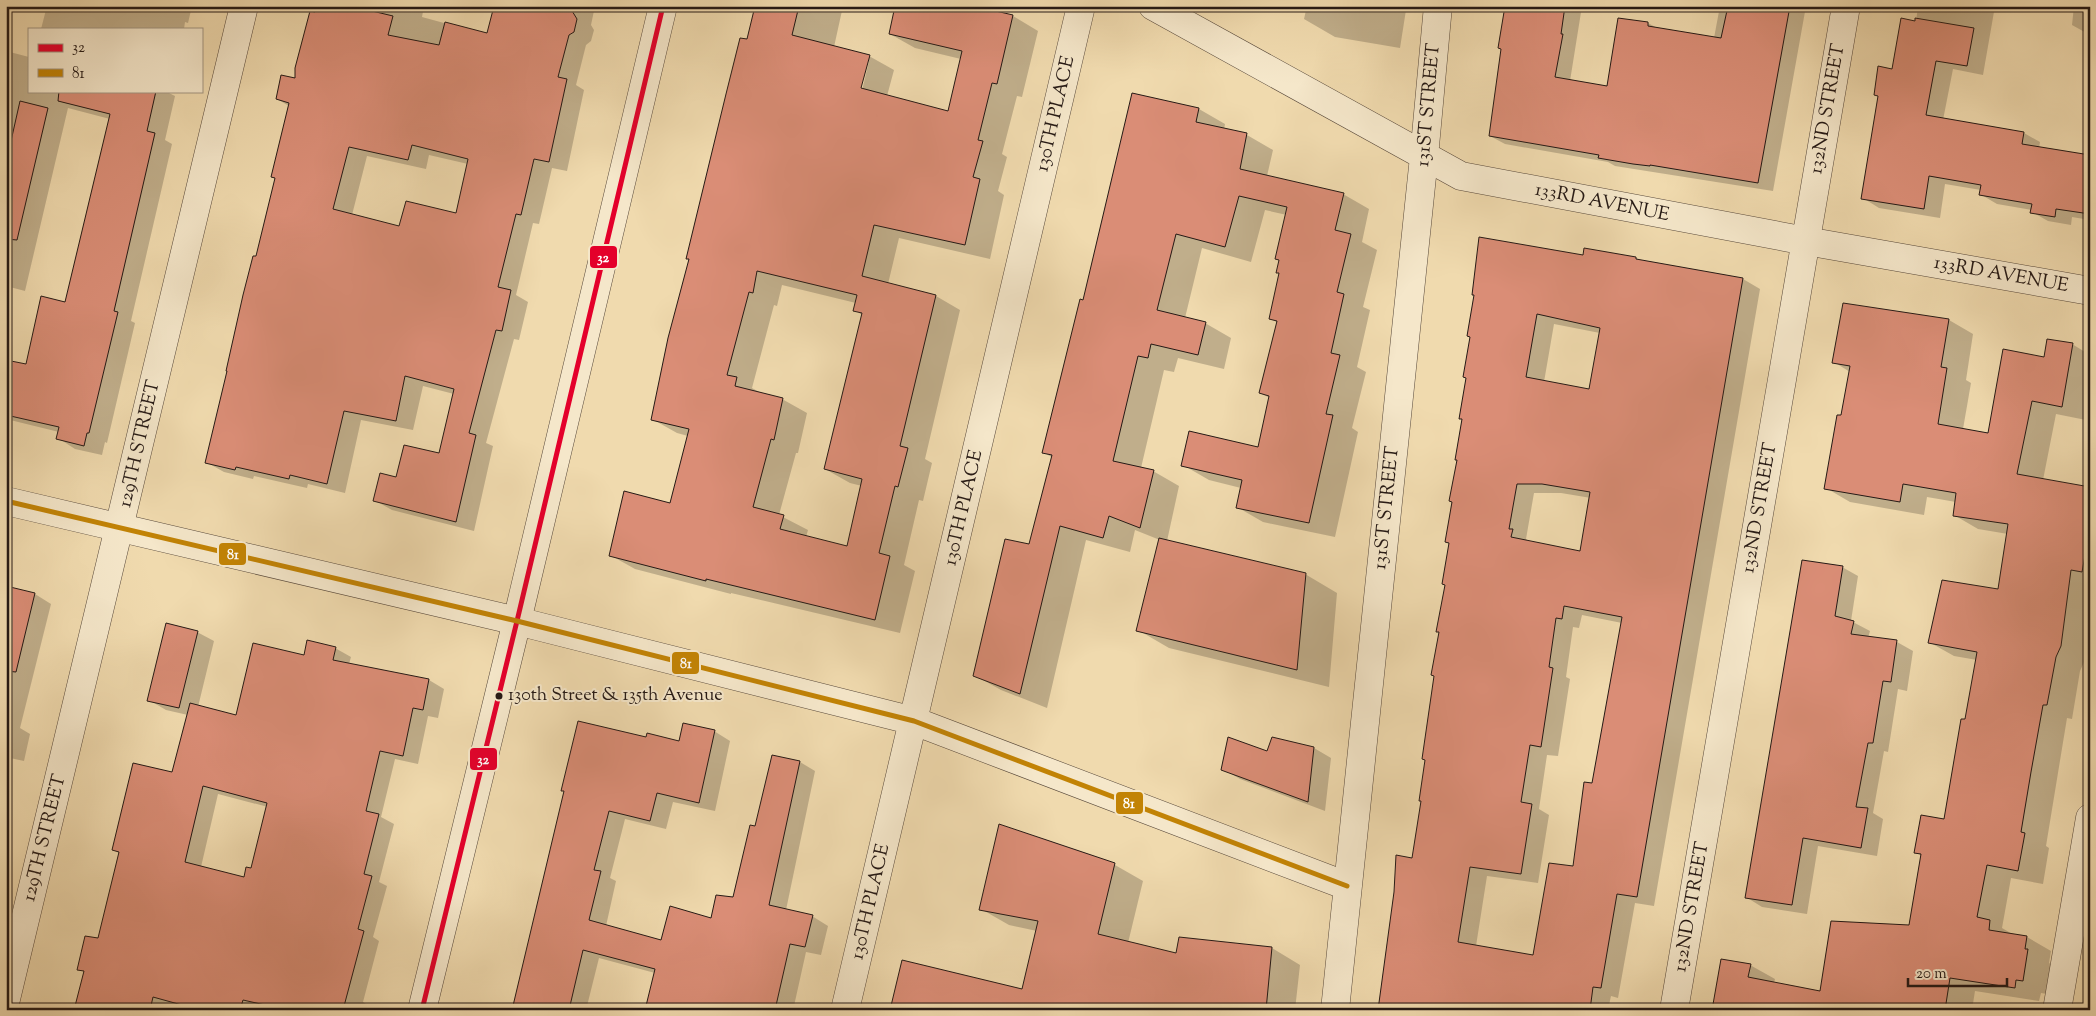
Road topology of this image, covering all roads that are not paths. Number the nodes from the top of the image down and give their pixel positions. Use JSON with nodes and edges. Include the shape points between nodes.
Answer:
{"nodes":[{"id":1,"x":244,"y":6,"type":"edge"},
{"id":2,"x":663,"y":6,"type":"edge"},
{"id":3,"x":1081,"y":6,"type":"edge"},
{"id":4,"x":1153,"y":6,"type":"edge"},
{"id":5,"x":1438,"y":6,"type":"edge"},
{"id":6,"x":1846,"y":6,"type":"edge"},
{"id":7,"x":1424,"y":157,"type":"junction"},
{"id":8,"x":1806,"y":241,"type":"junction"},
{"id":9,"x":2090,"y":291,"type":"edge"},
{"id":10,"x":6,"y":501,"type":"edge"},
{"id":11,"x":120,"y":528,"type":"junction"},
{"id":12,"x":517,"y":621,"type":"junction"},
{"id":13,"x":914,"y":721,"type":"junction"},
{"id":14,"x":2090,"y":818,"type":"edge"},
{"id":15,"x":1347,"y":886,"type":"junction"},
{"id":16,"x":6,"y":999,"type":"edge"},
{"id":17,"x":422,"y":1010,"type":"edge"},
{"id":18,"x":845,"y":1010,"type":"edge"},
{"id":19,"x":1335,"y":1010,"type":"edge"},
{"id":20,"x":1674,"y":1010,"type":"edge"},
{"id":21,"x":2057,"y":1010,"type":"edge"}],
"edges":[{"from":1,"to":11,"type":"street","name":"129TH STREET"},
{"from":2,"to":12,"type":"street"},
{"from":3,"to":13,"type":"street","name":"130TH PLACE"},
{"from":4,"to":7,"type":"street","name":"133RD AVENUE"},
{"from":5,"to":7,"type":"street","name":"131ST STREET"},
{"from":6,"to":8,"type":"street","name":"132ND STREET"},
{"from":7,"to":8,"type":"street","name":"133RD AVENUE","via":[[1461,176]]},
{"from":7,"to":15,"type":"street","name":"131ST STREET"},
{"from":8,"to":9,"type":"street","name":"133RD AVENUE"},
{"from":8,"to":20,"type":"street","name":"132ND STREET"},
{"from":10,"to":11,"type":"street"},
{"from":11,"to":12,"type":"street"},
{"from":11,"to":16,"type":"street","name":"129TH STREET"},
{"from":12,"to":13,"type":"street"},
{"from":12,"to":17,"type":"street"},
{"from":13,"to":15,"type":"street"},
{"from":13,"to":18,"type":"street","name":"130TH PLACE"},
{"from":14,"to":21,"type":"street"},
{"from":15,"to":19,"type":"street","name":"131ST STREET"}]}
